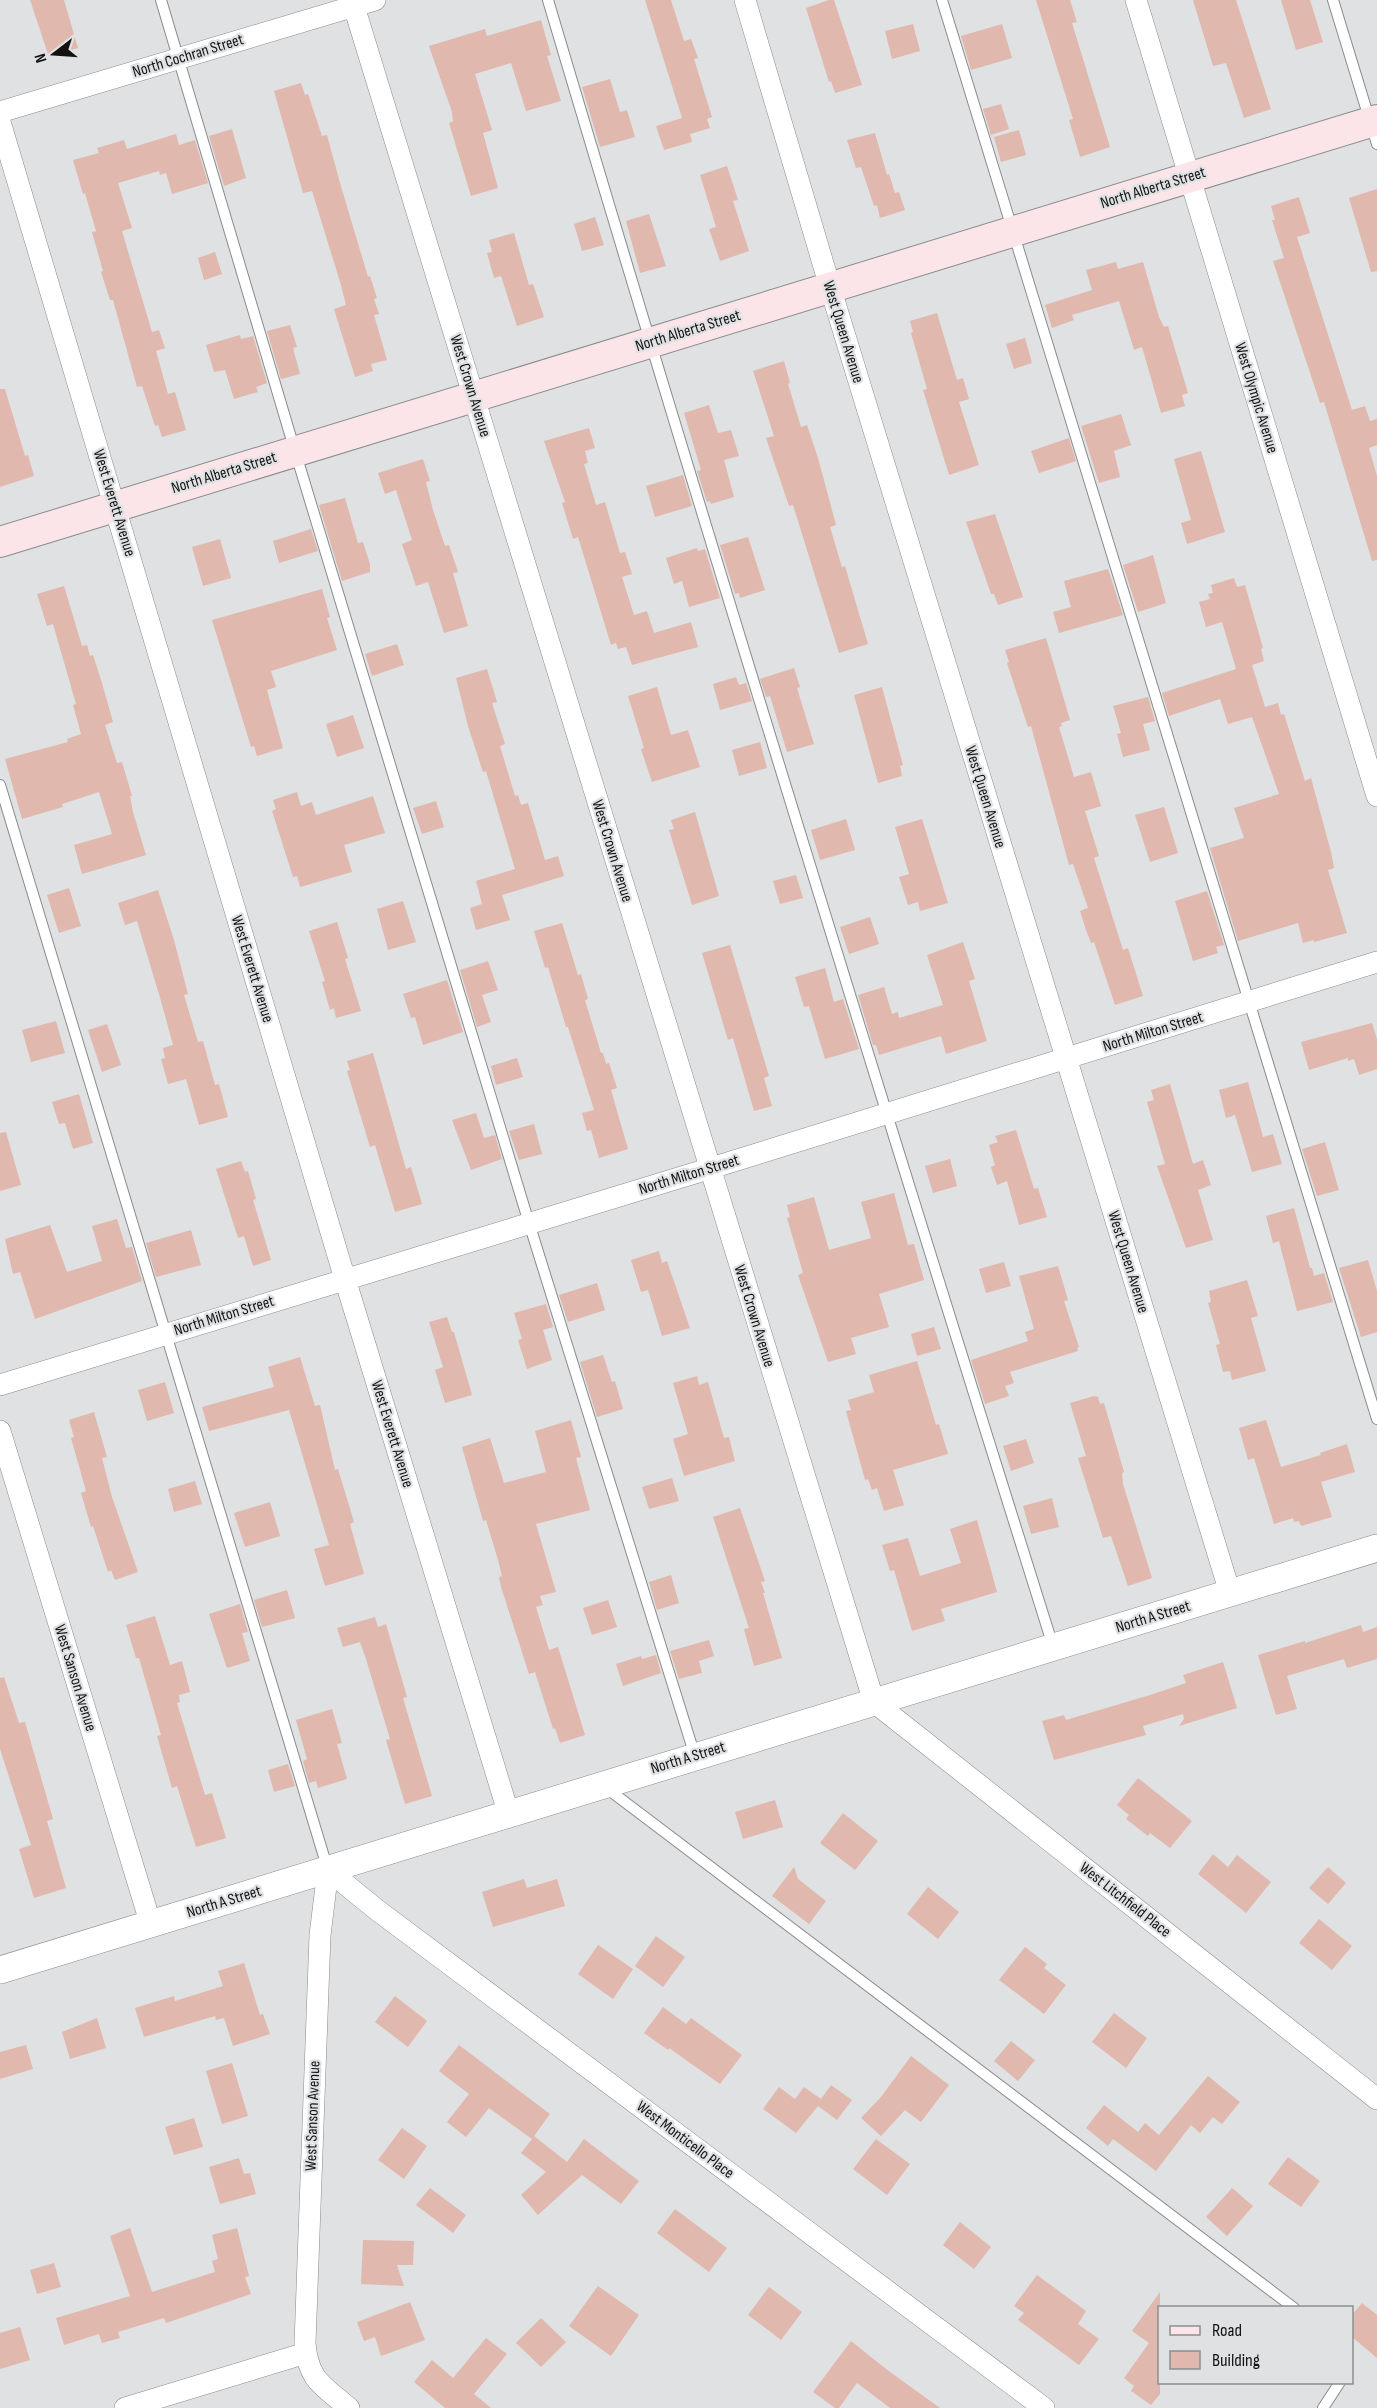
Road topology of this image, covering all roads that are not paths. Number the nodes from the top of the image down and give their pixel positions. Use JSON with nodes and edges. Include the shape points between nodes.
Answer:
{"nodes":[{"id":1,"x":160,"y":0,"type":"edge"},
{"id":2,"x":375,"y":0,"type":"edge"},
{"id":3,"x":548,"y":0,"type":"edge"},
{"id":4,"x":745,"y":0,"type":"edge"},
{"id":5,"x":942,"y":0,"type":"edge"},
{"id":6,"x":1136,"y":0,"type":"edge"},
{"id":7,"x":1333,"y":0,"type":"edge"},
{"id":8,"x":353,"y":3,"type":"edge"},
{"id":9,"x":179,"y":59,"type":"junction"},
{"id":10,"x":0,"y":112,"type":"edge"},
{"id":11,"x":0,"y":122,"type":"edge"},
{"id":12,"x":1375,"y":129,"type":"edge"},
{"id":13,"x":1189,"y":177,"type":"junction"},
{"id":14,"x":1013,"y":232,"type":"junction"},
{"id":15,"x":830,"y":287,"type":"junction"},
{"id":16,"x":649,"y":342,"type":"junction"},
{"id":17,"x":474,"y":397,"type":"junction"},
{"id":18,"x":295,"y":452,"type":"junction"},
{"id":19,"x":114,"y":506,"type":"junction"},
{"id":20,"x":0,"y":542,"type":"edge"},
{"id":21,"x":0,"y":785,"type":"edge"},
{"id":22,"x":1377,"y":796,"type":"edge"},
{"id":23,"x":1377,"y":962,"type":"edge"},
{"id":24,"x":1248,"y":1002,"type":"junction"},
{"id":25,"x":1066,"y":1059,"type":"junction"},
{"id":26,"x":886,"y":1114,"type":"junction"},
{"id":27,"x":708,"y":1169,"type":"junction"},
{"id":28,"x":529,"y":1223,"type":"junction"},
{"id":29,"x":345,"y":1279,"type":"junction"},
{"id":30,"x":166,"y":1334,"type":"junction"},
{"id":31,"x":0,"y":1385,"type":"edge"},
{"id":32,"x":1377,"y":1419,"type":"edge"},
{"id":33,"x":0,"y":1431,"type":"edge"},
{"id":34,"x":1377,"y":1548,"type":"edge"},
{"id":35,"x":1230,"y":1593,"type":"junction"},
{"id":36,"x":1054,"y":1647,"type":"junction"},
{"id":37,"x":874,"y":1702,"type":"junction"},
{"id":38,"x":695,"y":1756,"type":"junction"},
{"id":39,"x":603,"y":1785,"type":"junction"},
{"id":40,"x":509,"y":1815,"type":"junction"},
{"id":41,"x":328,"y":1870,"type":"junction"},
{"id":42,"x":151,"y":1925,"type":"junction"},
{"id":43,"x":0,"y":1970,"type":"edge"},
{"id":44,"x":1377,"y":2099,"type":"edge"},
{"id":45,"x":1293,"y":2306,"type":"edge"},
{"id":46,"x":306,"y":2358,"type":"junction"},
{"id":47,"x":1339,"y":2384,"type":"edge"},
{"id":48,"x":125,"y":2408,"type":"edge"},
{"id":49,"x":349,"y":2408,"type":"edge"},
{"id":50,"x":1044,"y":2408,"type":"edge"},
{"id":51,"x":1323,"y":2408,"type":"edge"}],
"edges":[{"from":1,"to":9,"type":"lane"},
{"from":2,"to":8,"type":"street","name":"North Cochran Street"},
{"from":3,"to":16,"type":"lane"},
{"from":4,"to":15,"type":"street","name":"West Queen Avenue"},
{"from":5,"to":14,"type":"lane"},
{"from":6,"to":13,"type":"street","name":"West Olympic Avenue"},
{"from":7,"to":12,"type":"lane"},
{"from":8,"to":9,"type":"street","name":"North Cochran Street"},
{"from":8,"to":17,"type":"street","name":"West Crown Avenue"},
{"from":9,"to":10,"type":"street","name":"North Cochran Street"},
{"from":9,"to":18,"type":"lane"},
{"from":11,"to":19,"type":"street","name":"West Everett Avenue"},
{"from":12,"to":13,"type":"main road","name":"North Alberta Street"},
{"from":13,"to":14,"type":"main road","name":"North Alberta Street"},
{"from":13,"to":22,"type":"street","name":"West Olympic Avenue"},
{"from":14,"to":15,"type":"main road","name":"North Alberta Street"},
{"from":14,"to":24,"type":"lane"},
{"from":15,"to":16,"type":"main road","name":"North Alberta Street"},
{"from":15,"to":25,"type":"street","name":"West Queen Avenue"},
{"from":16,"to":17,"type":"main road","name":"North Alberta Street"},
{"from":16,"to":26,"type":"lane"},
{"from":17,"to":18,"type":"main road","name":"North Alberta Street"},
{"from":17,"to":27,"type":"street","name":"West Crown Avenue"},
{"from":18,"to":19,"type":"main road","name":"North Alberta Street"},
{"from":18,"to":28,"type":"lane"},
{"from":19,"to":20,"type":"main road","name":"North Alberta Street"},
{"from":19,"to":29,"type":"street","name":"West Everett Avenue"},
{"from":21,"to":30,"type":"lane"},
{"from":23,"to":24,"type":"street","name":"North Milton Street"},
{"from":24,"to":25,"type":"street","name":"North Milton Street"},
{"from":24,"to":32,"type":"lane"},
{"from":25,"to":26,"type":"street","name":"North Milton Street"},
{"from":25,"to":35,"type":"street","name":"West Queen Avenue"},
{"from":26,"to":27,"type":"street","name":"North Milton Street"},
{"from":26,"to":36,"type":"lane"},
{"from":27,"to":28,"type":"street","name":"North Milton Street"},
{"from":27,"to":37,"type":"street","name":"West Crown Avenue"},
{"from":28,"to":29,"type":"street","name":"North Milton Street"},
{"from":28,"to":38,"type":"lane"},
{"from":29,"to":30,"type":"street","name":"North Milton Street"},
{"from":29,"to":40,"type":"street","name":"West Everett Avenue"},
{"from":30,"to":31,"type":"street","name":"North Milton Street"},
{"from":30,"to":41,"type":"lane"},
{"from":33,"to":42,"type":"street","name":"West Sanson Avenue"},
{"from":34,"to":35,"type":"street","name":"North A Street"},
{"from":35,"to":36,"type":"street","name":"North A Street"},
{"from":36,"to":37,"type":"street","name":"North A Street"},
{"from":37,"to":38,"type":"street","name":"North A Street"},
{"from":37,"to":44,"type":"street","name":"West Litchfield Place"},
{"from":38,"to":39,"type":"street","name":"North A Street"},
{"from":39,"to":40,"type":"street","name":"North A Street"},
{"from":39,"to":45,"type":"lane"},
{"from":40,"to":41,"type":"street","name":"North A Street"},
{"from":41,"to":42,"type":"street","name":"North A Street"},
{"from":41,"to":46,"type":"street","name":"West Sanson Avenue","via":[[320,1935]]},
{"from":41,"to":50,"type":"street","name":"West Monticello Place"},
{"from":42,"to":43,"type":"street","name":"North A Street"},
{"from":46,"to":48,"type":"street"},
{"from":46,"to":49,"type":"street","via":[[318,2381]]},
{"from":47,"to":51,"type":"lane"}]}
